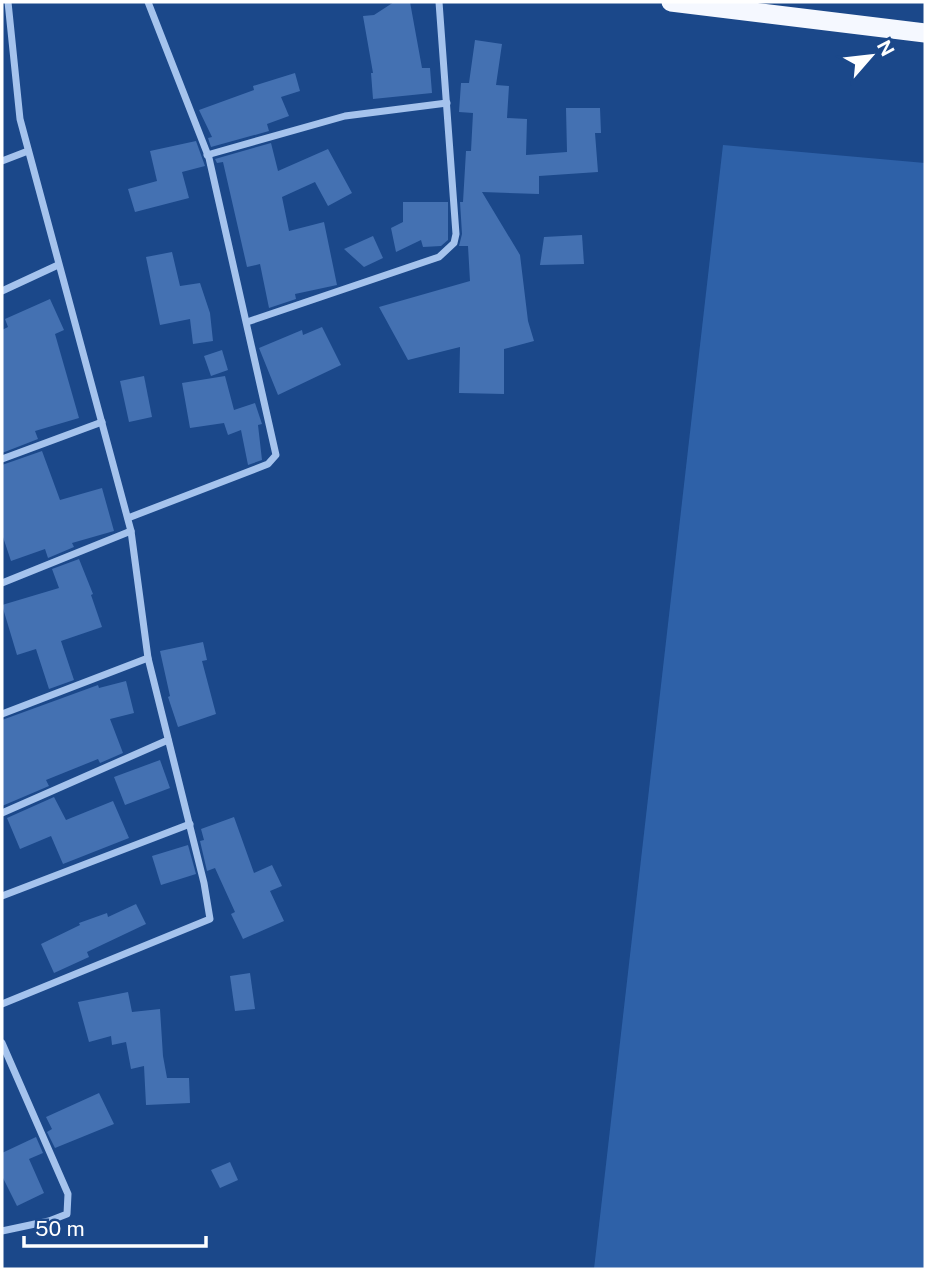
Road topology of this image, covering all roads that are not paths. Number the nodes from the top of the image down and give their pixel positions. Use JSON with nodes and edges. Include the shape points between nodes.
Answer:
{"nodes":[{"id":1,"x":8,"y":2,"type":"edge"},
{"id":2,"x":148,"y":2,"type":"edge"},
{"id":3,"x":439,"y":2,"type":"edge"},
{"id":4,"x":671,"y":2,"type":"edge"},
{"id":5,"x":925,"y":33,"type":"edge"},
{"id":6,"x":447,"y":103,"type":"junction"},
{"id":7,"x":28,"y":151,"type":"junction"},
{"id":8,"x":207,"y":155,"type":"junction"},
{"id":9,"x":2,"y":161,"type":"edge"},
{"id":10,"x":58,"y":265,"type":"junction"},
{"id":11,"x":2,"y":291,"type":"edge"},
{"id":12,"x":247,"y":322,"type":"junction"},
{"id":13,"x":102,"y":422,"type":"junction"},
{"id":14,"x":2,"y":459,"type":"edge"},
{"id":15,"x":128,"y":518,"type":"junction"},
{"id":16,"x":131,"y":531,"type":"junction"},
{"id":17,"x":2,"y":583,"type":"edge"},
{"id":18,"x":148,"y":658,"type":"junction"},
{"id":19,"x":2,"y":714,"type":"edge"},
{"id":20,"x":168,"y":740,"type":"junction"},
{"id":21,"x":2,"y":813,"type":"edge"},
{"id":22,"x":190,"y":824,"type":"junction"},
{"id":23,"x":2,"y":896,"type":"edge"},
{"id":24,"x":2,"y":1004,"type":"edge"},
{"id":25,"x":2,"y":1043,"type":"edge"},
{"id":26,"x":2,"y":1231,"type":"edge"}],
"edges":[{"from":1,"to":7,"type":"street","via":[[20,119]]},
{"from":2,"to":8,"type":"street"},
{"from":3,"to":6,"type":"street"},
{"from":4,"to":5,"type":"highway"},
{"from":6,"to":8,"type":"street","via":[[345,116]]},
{"from":6,"to":12,"type":"street","via":[[456,234],[448,250],[439,257]]},
{"from":7,"to":9,"type":"street"},
{"from":7,"to":10,"type":"street"},
{"from":8,"to":12,"type":"street"},
{"from":10,"to":11,"type":"street"},
{"from":10,"to":13,"type":"street"},
{"from":12,"to":15,"type":"street","via":[[276,447],[274,460]]},
{"from":13,"to":14,"type":"street"},
{"from":13,"to":15,"type":"street"},
{"from":15,"to":16,"type":"street"},
{"from":16,"to":17,"type":"street"},
{"from":16,"to":18,"type":"street"},
{"from":18,"to":19,"type":"street"},
{"from":18,"to":20,"type":"street"},
{"from":20,"to":21,"type":"street"},
{"from":20,"to":22,"type":"street"},
{"from":22,"to":23,"type":"street"},
{"from":22,"to":24,"type":"street","via":[[210,919]]},
{"from":25,"to":26,"type":"street","via":[[68,1194],[67,1214]]}]}
